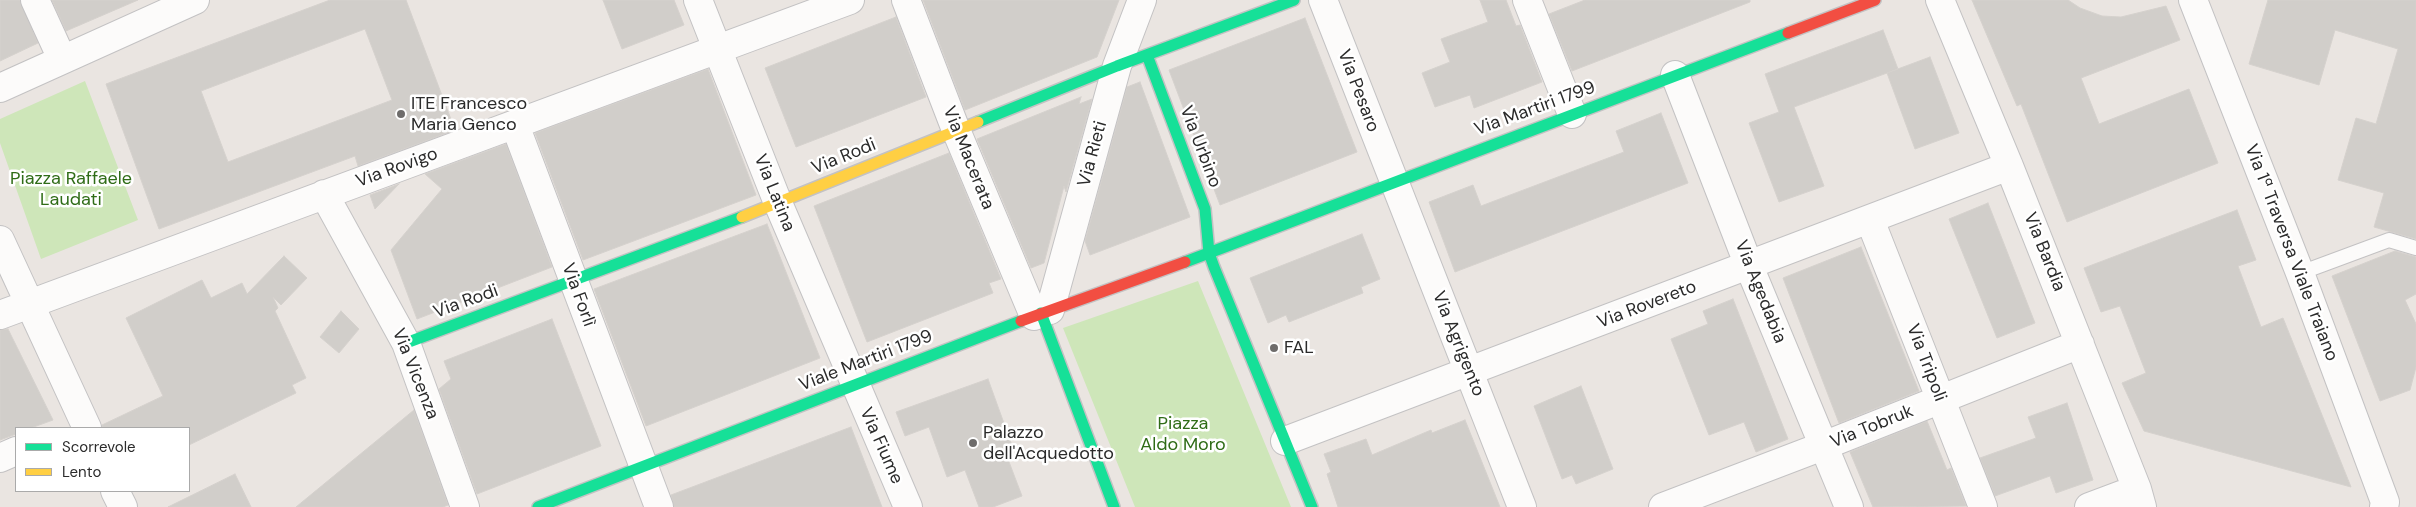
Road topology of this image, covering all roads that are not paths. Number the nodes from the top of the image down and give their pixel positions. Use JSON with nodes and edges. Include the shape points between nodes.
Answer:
{"nodes":[{"id":1,"x":35,"y":0,"type":"edge"},
{"id":2,"x":194,"y":0,"type":"edge"},
{"id":3,"x":698,"y":0,"type":"edge"},
{"id":4,"x":850,"y":0,"type":"edge"},
{"id":5,"x":906,"y":0,"type":"edge"},
{"id":6,"x":1142,"y":0,"type":"edge"},
{"id":7,"x":1294,"y":0,"type":"edge"},
{"id":8,"x":1323,"y":0,"type":"edge"},
{"id":9,"x":1527,"y":0,"type":"edge"},
{"id":10,"x":1875,"y":0,"type":"edge"},
{"id":11,"x":1940,"y":0,"type":"edge"},
{"id":12,"x":2193,"y":0,"type":"edge"},
{"id":13,"x":716,"y":48,"type":"junction"},
{"id":14,"x":1147,"y":55,"type":"junction"},
{"id":15,"x":62,"y":59,"type":"junction"},
{"id":16,"x":1117,"y":66,"type":"junction"},
{"id":17,"x":1675,"y":75,"type":"junction"},
{"id":18,"x":0,"y":88,"type":"edge"},
{"id":19,"x":1572,"y":114,"type":"junction"},
{"id":20,"x":514,"y":125,"type":"junction"},
{"id":21,"x":956,"y":130,"type":"junction"},
{"id":22,"x":2009,"y":166,"type":"junction"},
{"id":23,"x":1393,"y":182,"type":"junction"},
{"id":24,"x":324,"y":194,"type":"junction"},
{"id":25,"x":778,"y":203,"type":"junction"},
{"id":26,"x":1870,"y":220,"type":"junction"},
{"id":27,"x":0,"y":240,"type":"edge"},
{"id":28,"x":2416,"y":248,"type":"edge"},
{"id":29,"x":1209,"y":253,"type":"junction"},
{"id":30,"x":1749,"y":266,"type":"junction"},
{"id":31,"x":2300,"y":273,"type":"junction"},
{"id":32,"x":573,"y":282,"type":"junction"},
{"id":33,"x":30,"y":305,"type":"junction"},
{"id":34,"x":1041,"y":313,"type":"junction"},
{"id":35,"x":0,"y":315,"type":"edge"},
{"id":36,"x":406,"y":343,"type":"junction"},
{"id":37,"x":2080,"y":344,"type":"junction"},
{"id":38,"x":1469,"y":372,"type":"junction"},
{"id":39,"x":854,"y":384,"type":"junction"},
{"id":40,"x":1941,"y":399,"type":"junction"},
{"id":41,"x":82,"y":427,"type":"edge"},
{"id":42,"x":1285,"y":441,"type":"junction"},
{"id":43,"x":1823,"y":446,"type":"junction"},
{"id":44,"x":15,"y":451,"type":"edge"},
{"id":45,"x":0,"y":458,"type":"edge"},
{"id":46,"x":642,"y":466,"type":"junction"},
{"id":47,"x":116,"y":492,"type":"edge"},
{"id":48,"x":2140,"y":498,"type":"edge"},
{"id":49,"x":123,"y":507,"type":"edge"},
{"id":50,"x":465,"y":507,"type":"edge"},
{"id":51,"x":538,"y":507,"type":"edge"},
{"id":52,"x":658,"y":507,"type":"edge"},
{"id":53,"x":908,"y":507,"type":"edge"},
{"id":54,"x":1114,"y":507,"type":"edge"},
{"id":55,"x":1312,"y":507,"type":"edge"},
{"id":56,"x":1522,"y":507,"type":"edge"},
{"id":57,"x":1663,"y":507,"type":"edge"},
{"id":58,"x":1849,"y":507,"type":"edge"},
{"id":59,"x":1983,"y":507,"type":"edge"},
{"id":60,"x":2089,"y":507,"type":"edge"},
{"id":61,"x":2384,"y":507,"type":"edge"}],
"edges":[{"from":1,"to":15,"type":"street"},
{"from":2,"to":15,"type":"street"},
{"from":3,"to":13,"type":"street","name":"Via Latina"},
{"from":4,"to":13,"type":"street","name":"Via Rovigo"},
{"from":5,"to":21,"type":"street","name":"Via Macerata"},
{"from":6,"to":16,"type":"street","name":"Via Rieti"},
{"from":7,"to":14,"type":"street","name":"Via Rodi"},
{"from":8,"to":23,"type":"street","name":"Via Pesaro"},
{"from":9,"to":19,"type":"street"},
{"from":10,"to":17,"type":"street","name":"Via Martiri 1799"},
{"from":11,"to":22,"type":"street","name":"Via Bardia"},
{"from":12,"to":31,"type":"street","name":"Via 1ª Traversa Viale Traiano"},
{"from":13,"to":20,"type":"street","name":"Via Rovigo"},
{"from":13,"to":25,"type":"street","name":"Via Latina"},
{"from":14,"to":16,"type":"street","name":"Via Rodi"},
{"from":14,"to":29,"type":"street","name":"Via Urbino","via":[[1205,209]]},
{"from":15,"to":18,"type":"street"},
{"from":16,"to":21,"type":"street","name":"Via Rodi"},
{"from":16,"to":34,"type":"street","name":"Via Rieti"},
{"from":17,"to":19,"type":"street","name":"Via Martiri 1799"},
{"from":17,"to":30,"type":"street","name":"Via Agedabia"},
{"from":19,"to":23,"type":"street","name":"Via Martiri 1799"},
{"from":20,"to":24,"type":"street","name":"Via Rovigo"},
{"from":20,"to":32,"type":"street","name":"Via Forlì"},
{"from":21,"to":25,"type":"street","name":"Via Rodi"},
{"from":21,"to":34,"type":"street","name":"Via Macerata"},
{"from":22,"to":26,"type":"street","name":"Via Rovereto"},
{"from":22,"to":37,"type":"street","name":"Via Bardia"},
{"from":23,"to":29,"type":"street","name":"Via Martiri 1799"},
{"from":23,"to":38,"type":"street","name":"Via Agrigento"},
{"from":24,"to":33,"type":"street","name":"Via Rovigo"},
{"from":24,"to":36,"type":"street","name":"Via Vicenza"},
{"from":25,"to":32,"type":"street","name":"Via Rodi"},
{"from":25,"to":39,"type":"street","name":"Via Latina"},
{"from":26,"to":30,"type":"street","name":"Via Rovereto"},
{"from":26,"to":40,"type":"street","name":"Via Tripoli"},
{"from":27,"to":33,"type":"street"},
{"from":28,"to":31,"type":"lane","via":[[2389,240]]},
{"from":29,"to":34,"type":"street","name":"Viale Martiri 1799"},
{"from":29,"to":42,"type":"street"},
{"from":30,"to":38,"type":"street","name":"Via Rovereto"},
{"from":30,"to":43,"type":"street","name":"Via Agedabia"},
{"from":31,"to":61,"type":"street","name":"Via 1ª Traversa Viale Traiano","via":[[2385,502]]},
{"from":32,"to":36,"type":"street","name":"Via Rodi"},
{"from":32,"to":46,"type":"street","name":"Via Forlì"},
{"from":33,"to":35,"type":"street","name":"Via Rovigo"},
{"from":33,"to":41,"type":"street"},
{"from":34,"to":39,"type":"street","name":"Viale Martiri 1799"},
{"from":34,"to":54,"type":"street"},
{"from":36,"to":50,"type":"street","name":"Via Vicenza"},
{"from":37,"to":40,"type":"street","name":"Via Tobruk"},
{"from":37,"to":48,"type":"street","name":"Via Bardia"},
{"from":38,"to":42,"type":"street","name":"Via Rovereto"},
{"from":38,"to":56,"type":"street","name":"Via Agrigento"},
{"from":39,"to":46,"type":"street","name":"Viale Martiri 1799"},
{"from":39,"to":53,"type":"street","name":"Via Fiume"},
{"from":40,"to":43,"type":"street","name":"Via Tobruk"},
{"from":40,"to":59,"type":"street","name":"Via Tripoli"},
{"from":42,"to":55,"type":"street"},
{"from":43,"to":57,"type":"street","name":"Via Tobruk"},
{"from":43,"to":58,"type":"street","name":"Via Agedabia"},
{"from":44,"to":45,"type":"street"},
{"from":46,"to":51,"type":"street","name":"Viale Martiri 1799"},
{"from":46,"to":52,"type":"street","name":"Via Forlì"},
{"from":47,"to":49,"type":"street"},
{"from":48,"to":60,"type":"street"}]}
